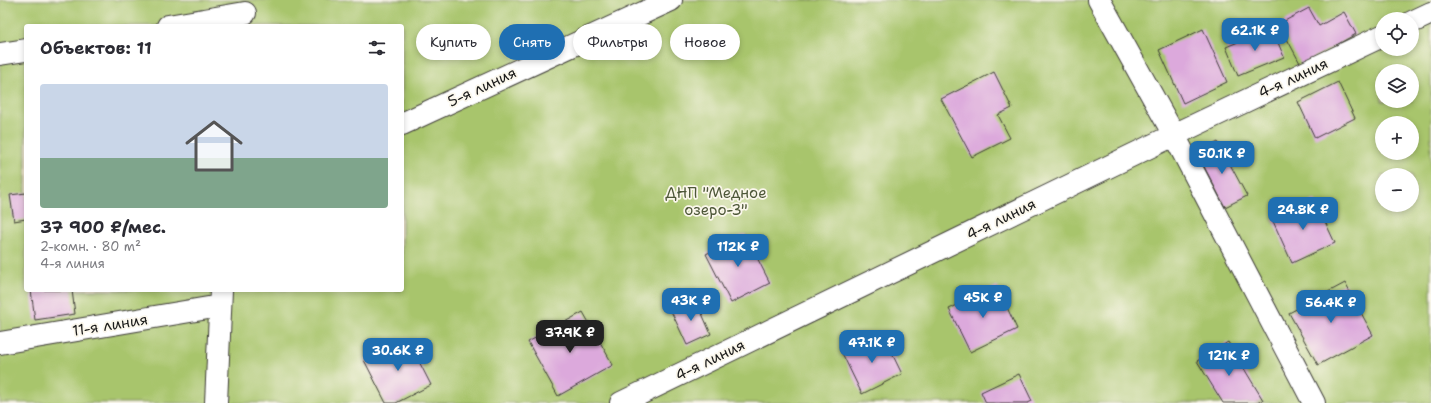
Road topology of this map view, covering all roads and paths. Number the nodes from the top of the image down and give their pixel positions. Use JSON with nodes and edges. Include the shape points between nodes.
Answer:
{"nodes":[{"id":1,"x":671,"y":0,"type":"edge"},
{"id":2,"x":1099,"y":0,"type":"edge"},
{"id":3,"x":246,"y":13,"type":"edge"},
{"id":4,"x":1431,"y":13,"type":"edge"},
{"id":5,"x":1419,"y":19,"type":"edge"},
{"id":6,"x":180,"y":24,"type":"edge"},
{"id":7,"x":1375,"y":39,"type":"edge"},
{"id":8,"x":24,"y":50,"type":"edge"},
{"id":9,"x":0,"y":54,"type":"edge"},
{"id":10,"x":404,"y":123,"type":"edge"},
{"id":11,"x":1174,"y":135,"type":"junction"},
{"id":12,"x":220,"y":298,"type":"edge"},
{"id":13,"x":0,"y":343,"type":"edge"},
{"id":14,"x":216,"y":403,"type":"edge"},
{"id":15,"x":621,"y":403,"type":"edge"},
{"id":16,"x":1314,"y":403,"type":"edge"}],
"edges":[{"from":1,"to":10,"type":"street","name":"5-я линия"},
{"from":2,"to":11,"type":"street"},
{"from":3,"to":6,"type":"street"},
{"from":4,"to":5,"type":"street"},
{"from":7,"to":11,"type":"street","name":"4-я линия"},
{"from":8,"to":9,"type":"street"},
{"from":11,"to":15,"type":"street","name":"4-я линия"},
{"from":11,"to":16,"type":"street"},
{"from":12,"to":13,"type":"street","name":"11-я линия"},
{"from":12,"to":14,"type":"street"}]}
